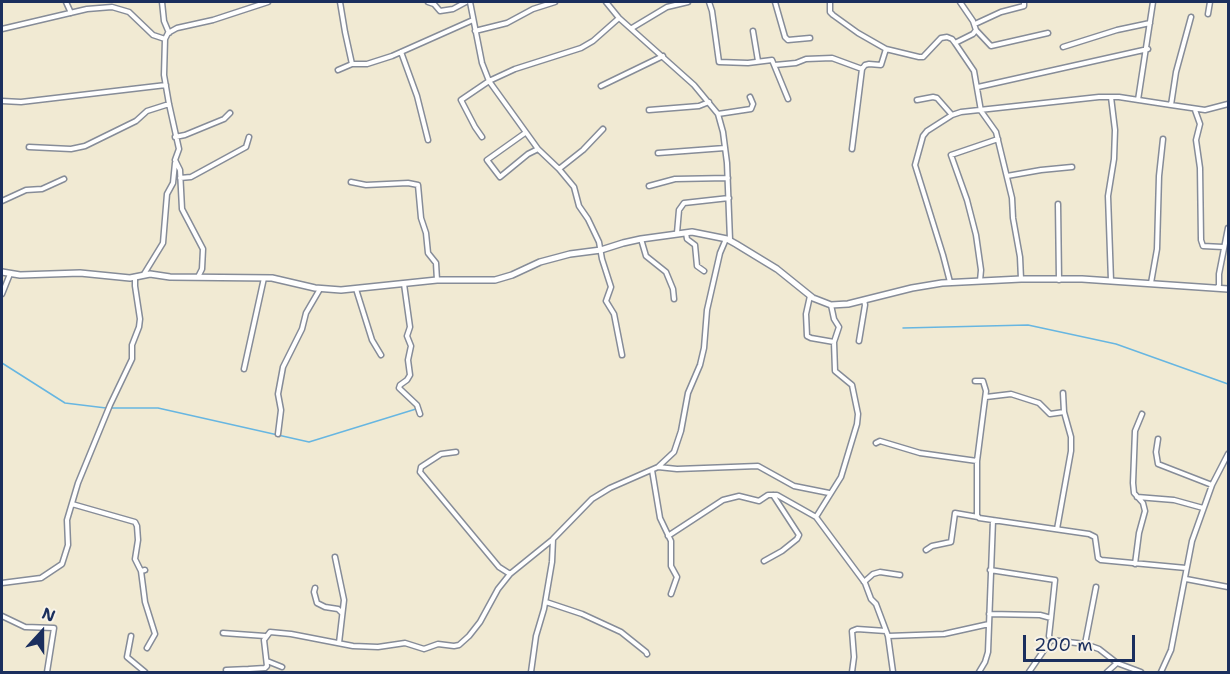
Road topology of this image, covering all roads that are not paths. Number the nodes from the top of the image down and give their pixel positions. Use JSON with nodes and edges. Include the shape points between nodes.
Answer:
{"nodes":[{"id":1,"x":66,"y":2,"type":"edge"},
{"id":2,"x":162,"y":2,"type":"edge"},
{"id":3,"x":268,"y":2,"type":"edge"},
{"id":4,"x":340,"y":2,"type":"edge"},
{"id":5,"x":428,"y":2,"type":"edge"},
{"id":6,"x":468,"y":2,"type":"edge"},
{"id":7,"x":555,"y":2,"type":"edge"},
{"id":8,"x":606,"y":2,"type":"edge"},
{"id":9,"x":688,"y":2,"type":"edge"},
{"id":10,"x":709,"y":2,"type":"edge"},
{"id":11,"x":776,"y":2,"type":"edge"},
{"id":12,"x":830,"y":2,"type":"edge"},
{"id":13,"x":960,"y":2,"type":"edge"},
{"id":14,"x":1024,"y":2,"type":"edge"},
{"id":15,"x":1153,"y":2,"type":"edge"},
{"id":16,"x":1210,"y":2,"type":"edge"},
{"id":17,"x":71,"y":13,"type":"junction"},
{"id":18,"x":1208,"y":14,"type":"dead end"},
{"id":19,"x":1191,"y":17,"type":"dead end"},
{"id":20,"x":620,"y":18,"type":"junction"},
{"id":21,"x":473,"y":20,"type":"junction"},
{"id":22,"x":1150,"y":23,"type":"junction"},
{"id":23,"x":975,"y":24,"type":"junction"},
{"id":24,"x":632,"y":28,"type":"junction"},
{"id":25,"x":2,"y":29,"type":"edge"},
{"id":26,"x":976,"y":30,"type":"junction"},
{"id":27,"x":475,"y":31,"type":"junction"},
{"id":28,"x":753,"y":31,"type":"dead end"},
{"id":29,"x":169,"y":33,"type":"junction"},
{"id":30,"x":1048,"y":33,"type":"dead end"},
{"id":31,"x":810,"y":38,"type":"dead end"},
{"id":32,"x":165,"y":39,"type":"junction"},
{"id":33,"x":955,"y":42,"type":"junction"},
{"id":34,"x":1063,"y":47,"type":"dead end"},
{"id":35,"x":886,"y":49,"type":"junction"},
{"id":36,"x":1148,"y":49,"type":"junction"},
{"id":37,"x":401,"y":52,"type":"junction"},
{"id":38,"x":663,"y":56,"type":"junction"},
{"id":39,"x":758,"y":61,"type":"junction"},
{"id":40,"x":352,"y":64,"type":"junction"},
{"id":41,"x":775,"y":65,"type":"junction"},
{"id":42,"x":862,"y":69,"type":"junction"},
{"id":43,"x":338,"y":70,"type":"dead end"},
{"id":44,"x":489,"y":81,"type":"junction"},
{"id":45,"x":166,"y":85,"type":"junction"},
{"id":46,"x":601,"y":86,"type":"dead end"},
{"id":47,"x":978,"y":87,"type":"junction"},
{"id":48,"x":750,"y":97,"type":"dead end"},
{"id":49,"x":1111,"y":97,"type":"junction"},
{"id":50,"x":788,"y":99,"type":"dead end"},
{"id":51,"x":917,"y":100,"type":"dead end"},
{"id":52,"x":1138,"y":100,"type":"junction"},
{"id":53,"x":2,"y":101,"type":"edge"},
{"id":54,"x":709,"y":102,"type":"junction"},
{"id":55,"x":168,"y":104,"type":"junction"},
{"id":56,"x":1228,"y":104,"type":"edge"},
{"id":57,"x":1171,"y":105,"type":"junction"},
{"id":58,"x":649,"y":110,"type":"dead end"},
{"id":59,"x":1195,"y":110,"type":"junction"},
{"id":60,"x":981,"y":111,"type":"junction"},
{"id":61,"x":230,"y":113,"type":"dead end"},
{"id":62,"x":718,"y":114,"type":"junction"},
{"id":63,"x":952,"y":115,"type":"junction"},
{"id":64,"x":603,"y":129,"type":"dead end"},
{"id":65,"x":525,"y":133,"type":"junction"},
{"id":66,"x":175,"y":137,"type":"junction"},
{"id":67,"x":249,"y":137,"type":"dead end"},
{"id":68,"x":482,"y":137,"type":"dead end"},
{"id":69,"x":998,"y":139,"type":"junction"},
{"id":70,"x":1164,"y":139,"type":"dead end"},
{"id":71,"x":428,"y":140,"type":"dead end"},
{"id":72,"x":29,"y":147,"type":"dead end"},
{"id":73,"x":725,"y":148,"type":"junction"},
{"id":74,"x":538,"y":149,"type":"junction"},
{"id":75,"x":852,"y":149,"type":"dead end"},
{"id":76,"x":658,"y":153,"type":"dead end"},
{"id":77,"x":176,"y":163,"type":"junction"},
{"id":78,"x":1072,"y":167,"type":"dead end"},
{"id":79,"x":559,"y":169,"type":"junction"},
{"id":80,"x":1007,"y":176,"type":"junction"},
{"id":81,"x":180,"y":178,"type":"junction"},
{"id":82,"x":728,"y":178,"type":"junction"},
{"id":83,"x":64,"y":179,"type":"dead end"},
{"id":84,"x":351,"y":182,"type":"dead end"},
{"id":85,"x":649,"y":186,"type":"dead end"},
{"id":86,"x":729,"y":198,"type":"junction"},
{"id":87,"x":2,"y":201,"type":"edge"},
{"id":88,"x":1058,"y":204,"type":"dead end"},
{"id":89,"x":1228,"y":228,"type":"edge"},
{"id":90,"x":686,"y":232,"type":"junction"},
{"id":91,"x":676,"y":233,"type":"junction"},
{"id":92,"x":641,"y":239,"type":"junction"},
{"id":93,"x":728,"y":240,"type":"junction"},
{"id":94,"x":1223,"y":247,"type":"junction"},
{"id":95,"x":601,"y":250,"type":"junction"},
{"id":96,"x":150,"y":265,"type":"junction"},
{"id":97,"x":2,"y":272,"type":"edge"},
{"id":98,"x":704,"y":272,"type":"dead end"},
{"id":99,"x":10,"y":274,"type":"junction"},
{"id":100,"x":154,"y":274,"type":"junction"},
{"id":101,"x":144,"y":275,"type":"junction"},
{"id":102,"x":198,"y":277,"type":"junction"},
{"id":103,"x":135,"y":278,"type":"junction"},
{"id":104,"x":264,"y":278,"type":"junction"},
{"id":105,"x":1021,"y":279,"type":"junction"},
{"id":106,"x":437,"y":280,"type":"junction"},
{"id":107,"x":1059,"y":280,"type":"junction"},
{"id":108,"x":980,"y":281,"type":"junction"},
{"id":109,"x":1111,"y":281,"type":"junction"},
{"id":110,"x":950,"y":282,"type":"junction"},
{"id":111,"x":404,"y":283,"type":"junction"},
{"id":112,"x":1151,"y":283,"type":"junction"},
{"id":113,"x":1217,"y":288,"type":"junction"},
{"id":114,"x":320,"y":289,"type":"junction"},
{"id":115,"x":356,"y":289,"type":"junction"},
{"id":116,"x":1228,"y":289,"type":"edge"},
{"id":117,"x":2,"y":294,"type":"edge"},
{"id":118,"x":810,"y":296,"type":"junction"},
{"id":119,"x":674,"y":299,"type":"dead end"},
{"id":120,"x":864,"y":300,"type":"junction"},
{"id":121,"x":831,"y":304,"type":"junction"},
{"id":122,"x":859,"y":341,"type":"dead end"},
{"id":123,"x":834,"y":342,"type":"junction"},
{"id":124,"x":621,"y":355,"type":"dead end"},
{"id":125,"x":381,"y":356,"type":"dead end"},
{"id":126,"x":244,"y":369,"type":"dead end"},
{"id":127,"x":975,"y":381,"type":"dead end"},
{"id":128,"x":1063,"y":393,"type":"dead end"},
{"id":129,"x":986,"y":397,"type":"junction"},
{"id":130,"x":1064,"y":412,"type":"junction"},
{"id":131,"x":420,"y":414,"type":"dead end"},
{"id":132,"x":1142,"y":414,"type":"dead end"},
{"id":133,"x":278,"y":434,"type":"dead end"},
{"id":134,"x":1158,"y":439,"type":"dead end"},
{"id":135,"x":876,"y":443,"type":"dead end"},
{"id":136,"x":456,"y":452,"type":"dead end"},
{"id":137,"x":1228,"y":454,"type":"edge"},
{"id":138,"x":977,"y":461,"type":"junction"},
{"id":139,"x":658,"y":467,"type":"junction"},
{"id":140,"x":652,"y":470,"type":"junction"},
{"id":141,"x":1212,"y":485,"type":"junction"},
{"id":142,"x":830,"y":492,"type":"junction"},
{"id":143,"x":772,"y":495,"type":"junction"},
{"id":144,"x":1136,"y":497,"type":"junction"},
{"id":145,"x":72,"y":504,"type":"junction"},
{"id":146,"x":1203,"y":508,"type":"junction"},
{"id":147,"x":816,"y":517,"type":"junction"},
{"id":148,"x":979,"y":518,"type":"junction"},
{"id":149,"x":993,"y":520,"type":"junction"},
{"id":150,"x":1057,"y":530,"type":"junction"},
{"id":151,"x":668,"y":536,"type":"junction"},
{"id":152,"x":553,"y":539,"type":"junction"},
{"id":153,"x":926,"y":550,"type":"dead end"},
{"id":154,"x":335,"y":557,"type":"dead end"},
{"id":155,"x":764,"y":561,"type":"dead end"},
{"id":156,"x":1135,"y":564,"type":"junction"},
{"id":157,"x":1186,"y":568,"type":"junction"},
{"id":158,"x":990,"y":570,"type":"junction"},
{"id":159,"x":510,"y":574,"type":"junction"},
{"id":160,"x":900,"y":575,"type":"dead end"},
{"id":161,"x":1186,"y":579,"type":"junction"},
{"id":162,"x":864,"y":582,"type":"junction"},
{"id":163,"x":2,"y":583,"type":"edge"},
{"id":164,"x":1096,"y":587,"type":"dead end"},
{"id":165,"x":1228,"y":587,"type":"edge"},
{"id":166,"x":315,"y":588,"type":"dead end"},
{"id":167,"x":671,"y":594,"type":"dead end"},
{"id":168,"x":546,"y":602,"type":"junction"},
{"id":169,"x":990,"y":614,"type":"junction"},
{"id":170,"x":2,"y":616,"type":"edge"},
{"id":171,"x":343,"y":617,"type":"junction"},
{"id":172,"x":1051,"y":618,"type":"junction"},
{"id":173,"x":989,"y":624,"type":"junction"},
{"id":174,"x":223,"y":633,"type":"dead end"},
{"id":175,"x":887,"y":634,"type":"junction"},
{"id":176,"x":131,"y":636,"type":"dead end"},
{"id":177,"x":265,"y":636,"type":"junction"},
{"id":178,"x":1051,"y":640,"type":"junction"},
{"id":179,"x":339,"y":643,"type":"junction"},
{"id":180,"x":1085,"y":644,"type":"junction"},
{"id":181,"x":147,"y":648,"type":"dead end"},
{"id":182,"x":647,"y":654,"type":"dead end"},
{"id":183,"x":266,"y":661,"type":"junction"},
{"id":184,"x":1117,"y":663,"type":"junction"},
{"id":185,"x":282,"y":667,"type":"dead end"},
{"id":186,"x":226,"y":670,"type":"dead end"},
{"id":187,"x":249,"y":671,"type":"edge"},
{"id":188,"x":47,"y":672,"type":"edge"},
{"id":189,"x":145,"y":672,"type":"edge"},
{"id":190,"x":531,"y":672,"type":"edge"},
{"id":191,"x":852,"y":672,"type":"edge"},
{"id":192,"x":894,"y":672,"type":"edge"},
{"id":193,"x":979,"y":672,"type":"edge"},
{"id":194,"x":1029,"y":672,"type":"edge"},
{"id":195,"x":1107,"y":672,"type":"edge"},
{"id":196,"x":1141,"y":672,"type":"edge"},
{"id":197,"x":1161,"y":672,"type":"edge"}],
"edges":[{"from":1,"to":17,"type":"street"},
{"from":2,"to":29,"type":"street"},
{"from":3,"to":29,"type":"street"},
{"from":4,"to":40,"type":"street"},
{"from":5,"to":6,"type":"street","via":[[440,11]]},
{"from":6,"to":21,"type":"street"},
{"from":7,"to":27,"type":"street","via":[[507,23]]},
{"from":8,"to":20,"type":"street"},
{"from":9,"to":24,"type":"street","via":[[667,7]]},
{"from":10,"to":39,"type":"street","via":[[718,62]]},
{"from":11,"to":31,"type":"street","via":[[785,37]]},
{"from":12,"to":35,"type":"street","via":[[830,12]]},
{"from":13,"to":23,"type":"street"},
{"from":14,"to":23,"type":"street","via":[[1024,6]]},
{"from":15,"to":22,"type":"street"},
{"from":16,"to":18,"type":"street"},
{"from":17,"to":25,"type":"street"},
{"from":17,"to":32,"type":"street","via":[[117,8],[133,16],[153,35]]},
{"from":19,"to":57,"type":"street"},
{"from":20,"to":24,"type":"street"},
{"from":20,"to":44,"type":"street","via":[[581,48]]},
{"from":21,"to":27,"type":"street"},
{"from":21,"to":37,"type":"street"},
{"from":22,"to":34,"type":"street"},
{"from":22,"to":36,"type":"street"},
{"from":23,"to":26,"type":"street"},
{"from":24,"to":38,"type":"street"},
{"from":26,"to":30,"type":"street","via":[[991,46]]},
{"from":26,"to":33,"type":"street"},
{"from":27,"to":44,"type":"street"},
{"from":28,"to":39,"type":"street"},
{"from":29,"to":32,"type":"street"},
{"from":32,"to":45,"type":"street"},
{"from":33,"to":35,"type":"street","via":[[941,38],[922,57]]},
{"from":33,"to":47,"type":"street","via":[[974,71]]},
{"from":35,"to":42,"type":"street","via":[[880,67],[869,64]]},
{"from":36,"to":47,"type":"street"},
{"from":36,"to":52,"type":"street"},
{"from":37,"to":40,"type":"street","via":[[367,64]]},
{"from":37,"to":71,"type":"street"},
{"from":38,"to":46,"type":"street"},
{"from":38,"to":54,"type":"street"},
{"from":39,"to":41,"type":"street","via":[[771,59]]},
{"from":40,"to":43,"type":"street"},
{"from":41,"to":42,"type":"street","via":[[832,58]]},
{"from":41,"to":50,"type":"street"},
{"from":42,"to":75,"type":"street"},
{"from":44,"to":65,"type":"street"},
{"from":44,"to":68,"type":"street","via":[[461,100]]},
{"from":45,"to":53,"type":"street"},
{"from":45,"to":55,"type":"street"},
{"from":47,"to":60,"type":"street"},
{"from":48,"to":62,"type":"street","via":[[752,110]]},
{"from":49,"to":52,"type":"street"},
{"from":49,"to":60,"type":"street"},
{"from":49,"to":109,"type":"street","via":[[1115,130],[1108,196]]},
{"from":51,"to":63,"type":"street","via":[[937,98]]},
{"from":52,"to":57,"type":"street"},
{"from":54,"to":58,"type":"street"},
{"from":54,"to":62,"type":"street"},
{"from":55,"to":66,"type":"street"},
{"from":55,"to":72,"type":"street","via":[[147,111],[136,121],[85,146]]},
{"from":56,"to":59,"type":"street"},
{"from":57,"to":59,"type":"street"},
{"from":59,"to":94,"type":"street","via":[[1200,124],[1196,140],[1201,240],[1203,246]]},
{"from":60,"to":63,"type":"street"},
{"from":60,"to":69,"type":"street"},
{"from":61,"to":66,"type":"street","via":[[224,119]]},
{"from":62,"to":73,"type":"street"},
{"from":63,"to":110,"type":"street","via":[[923,136],[915,165]]},
{"from":64,"to":79,"type":"street"},
{"from":65,"to":74,"type":"street"},
{"from":65,"to":74,"type":"street","via":[[487,160],[500,177]]},
{"from":66,"to":77,"type":"street","via":[[179,149]]},
{"from":67,"to":81,"type":"street","via":[[246,147],[191,177]]},
{"from":69,"to":80,"type":"street"},
{"from":69,"to":108,"type":"street","via":[[951,155],[975,229]]},
{"from":70,"to":112,"type":"street"},
{"from":73,"to":76,"type":"street"},
{"from":73,"to":82,"type":"street"},
{"from":74,"to":79,"type":"street"},
{"from":77,"to":81,"type":"street"},
{"from":77,"to":96,"type":"street","via":[[167,194],[163,243]]},
{"from":78,"to":80,"type":"street"},
{"from":79,"to":95,"type":"street","via":[[576,192]]},
{"from":80,"to":105,"type":"street"},
{"from":81,"to":102,"type":"street","via":[[183,213],[202,249]]},
{"from":82,"to":85,"type":"street","via":[[675,179]]},
{"from":82,"to":86,"type":"street"},
{"from":83,"to":87,"type":"street"},
{"from":84,"to":106,"type":"street","via":[[418,185],[421,218],[429,256],[436,263]]},
{"from":86,"to":91,"type":"street","via":[[684,203],[679,210]]},
{"from":86,"to":93,"type":"street"},
{"from":88,"to":107,"type":"street"},
{"from":89,"to":94,"type":"street"},
{"from":90,"to":91,"type":"street"},
{"from":90,"to":93,"type":"street"},
{"from":90,"to":98,"type":"street","via":[[687,239],[695,245],[697,266]]},
{"from":91,"to":92,"type":"street"},
{"from":92,"to":95,"type":"street"},
{"from":92,"to":119,"type":"street","via":[[646,256],[666,272]]},
{"from":93,"to":118,"type":"street","via":[[777,269]]},
{"from":93,"to":139,"type":"street","via":[[720,253],[699,371],[688,393],[681,431],[674,452]]},
{"from":94,"to":113,"type":"street"},
{"from":95,"to":106,"type":"street","via":[[540,262],[495,280]]},
{"from":95,"to":124,"type":"street","via":[[611,287],[606,301],[614,314]]},
{"from":96,"to":100,"type":"street"},
{"from":96,"to":101,"type":"street"},
{"from":97,"to":99,"type":"street"},
{"from":99,"to":103,"type":"street","via":[[80,273]]},
{"from":99,"to":117,"type":"street"},
{"from":100,"to":101,"type":"street"},
{"from":100,"to":102,"type":"street"},
{"from":101,"to":103,"type":"street"},
{"from":102,"to":104,"type":"street"},
{"from":103,"to":145,"type":"street","via":[[140,327],[132,345],[132,359]]},
{"from":104,"to":114,"type":"street"},
{"from":104,"to":126,"type":"street"},
{"from":105,"to":107,"type":"street"},
{"from":105,"to":108,"type":"street"},
{"from":106,"to":111,"type":"street"},
{"from":107,"to":109,"type":"street"},
{"from":108,"to":110,"type":"street"},
{"from":109,"to":112,"type":"street"},
{"from":110,"to":120,"type":"street"},
{"from":111,"to":115,"type":"street"},
{"from":111,"to":131,"type":"street","via":[[410,327],[410,375],[399,388],[417,405]]},
{"from":112,"to":113,"type":"street"},
{"from":113,"to":116,"type":"street"},
{"from":114,"to":115,"type":"street"},
{"from":114,"to":133,"type":"street","via":[[283,367]]},
{"from":115,"to":125,"type":"street"},
{"from":118,"to":121,"type":"street"},
{"from":118,"to":123,"type":"street","via":[[807,336]]},
{"from":120,"to":121,"type":"street"},
{"from":120,"to":122,"type":"street"},
{"from":121,"to":123,"type":"street","via":[[839,327]]},
{"from":123,"to":142,"type":"street","via":[[835,371],[852,385],[858,414],[843,471]]},
{"from":127,"to":129,"type":"street","via":[[986,384]]},
{"from":128,"to":130,"type":"street"},
{"from":129,"to":130,"type":"street","via":[[1017,395],[1039,403],[1050,414]]},
{"from":129,"to":138,"type":"street"},
{"from":130,"to":150,"type":"street","via":[[1071,451]]},
{"from":132,"to":144,"type":"street","via":[[1135,431]]},
{"from":134,"to":141,"type":"street","via":[[1158,464]]},
{"from":135,"to":138,"type":"street"},
{"from":136,"to":159,"type":"street","via":[[441,454],[421,467],[420,472],[499,567]]},
{"from":137,"to":141,"type":"street"},
{"from":138,"to":148,"type":"street"},
{"from":139,"to":140,"type":"street"},
{"from":139,"to":142,"type":"street","via":[[758,466],[794,486]]},
{"from":140,"to":151,"type":"street","via":[[660,518]]},
{"from":140,"to":152,"type":"street","via":[[598,495]]},
{"from":141,"to":146,"type":"street"},
{"from":142,"to":147,"type":"street"},
{"from":143,"to":147,"type":"street"},
{"from":143,"to":151,"type":"street","via":[[759,501],[729,498]]},
{"from":143,"to":155,"type":"street","via":[[799,535]]},
{"from":144,"to":146,"type":"street","via":[[1174,500]]},
{"from":144,"to":156,"type":"street","via":[[1145,512]]},
{"from":145,"to":163,"type":"street","via":[[62,564],[41,578]]},
{"from":145,"to":181,"type":"street","via":[[135,522],[135,559],[143,571],[145,602],[154,634]]},
{"from":146,"to":157,"type":"street"},
{"from":147,"to":162,"type":"street"},
{"from":148,"to":149,"type":"street"},
{"from":148,"to":153,"type":"street","via":[[955,513],[951,542]]},
{"from":149,"to":150,"type":"street"},
{"from":149,"to":158,"type":"street"},
{"from":150,"to":156,"type":"street","via":[[1095,537],[1101,560]]},
{"from":151,"to":167,"type":"street","via":[[676,577]]},
{"from":152,"to":159,"type":"street"},
{"from":152,"to":168,"type":"street"},
{"from":154,"to":171,"type":"street","via":[[344,600]]},
{"from":156,"to":157,"type":"street"},
{"from":157,"to":161,"type":"street"},
{"from":158,"to":169,"type":"street"},
{"from":158,"to":172,"type":"street","via":[[1055,580]]},
{"from":159,"to":179,"type":"street","via":[[470,636],[459,645],[438,644],[424,649],[405,643],[378,647]]},
{"from":160,"to":162,"type":"street","via":[[880,572]]},
{"from":161,"to":165,"type":"street"},
{"from":161,"to":197,"type":"street","via":[[1172,650]]},
{"from":162,"to":175,"type":"street"},
{"from":164,"to":180,"type":"street"},
{"from":166,"to":171,"type":"street","via":[[317,603],[340,610]]},
{"from":168,"to":182,"type":"street","via":[[615,629]]},
{"from":168,"to":190,"type":"street"},
{"from":169,"to":172,"type":"street"},
{"from":169,"to":173,"type":"street"},
{"from":170,"to":188,"type":"street","via":[[25,627],[54,627]]},
{"from":171,"to":179,"type":"street"},
{"from":172,"to":178,"type":"street"},
{"from":173,"to":175,"type":"street","via":[[944,634]]},
{"from":173,"to":193,"type":"street","via":[[987,657]]},
{"from":174,"to":177,"type":"street"},
{"from":175,"to":191,"type":"street","via":[[857,629],[852,632]]},
{"from":175,"to":192,"type":"street"},
{"from":176,"to":189,"type":"street","via":[[127,657]]},
{"from":177,"to":179,"type":"street","via":[[275,632]]},
{"from":177,"to":183,"type":"street"},
{"from":178,"to":180,"type":"street"},
{"from":178,"to":194,"type":"street"},
{"from":180,"to":184,"type":"street"},
{"from":183,"to":185,"type":"street"},
{"from":183,"to":187,"type":"street","via":[[265,668]]},
{"from":184,"to":195,"type":"street"},
{"from":184,"to":196,"type":"street"},
{"from":186,"to":187,"type":"street"}]}
